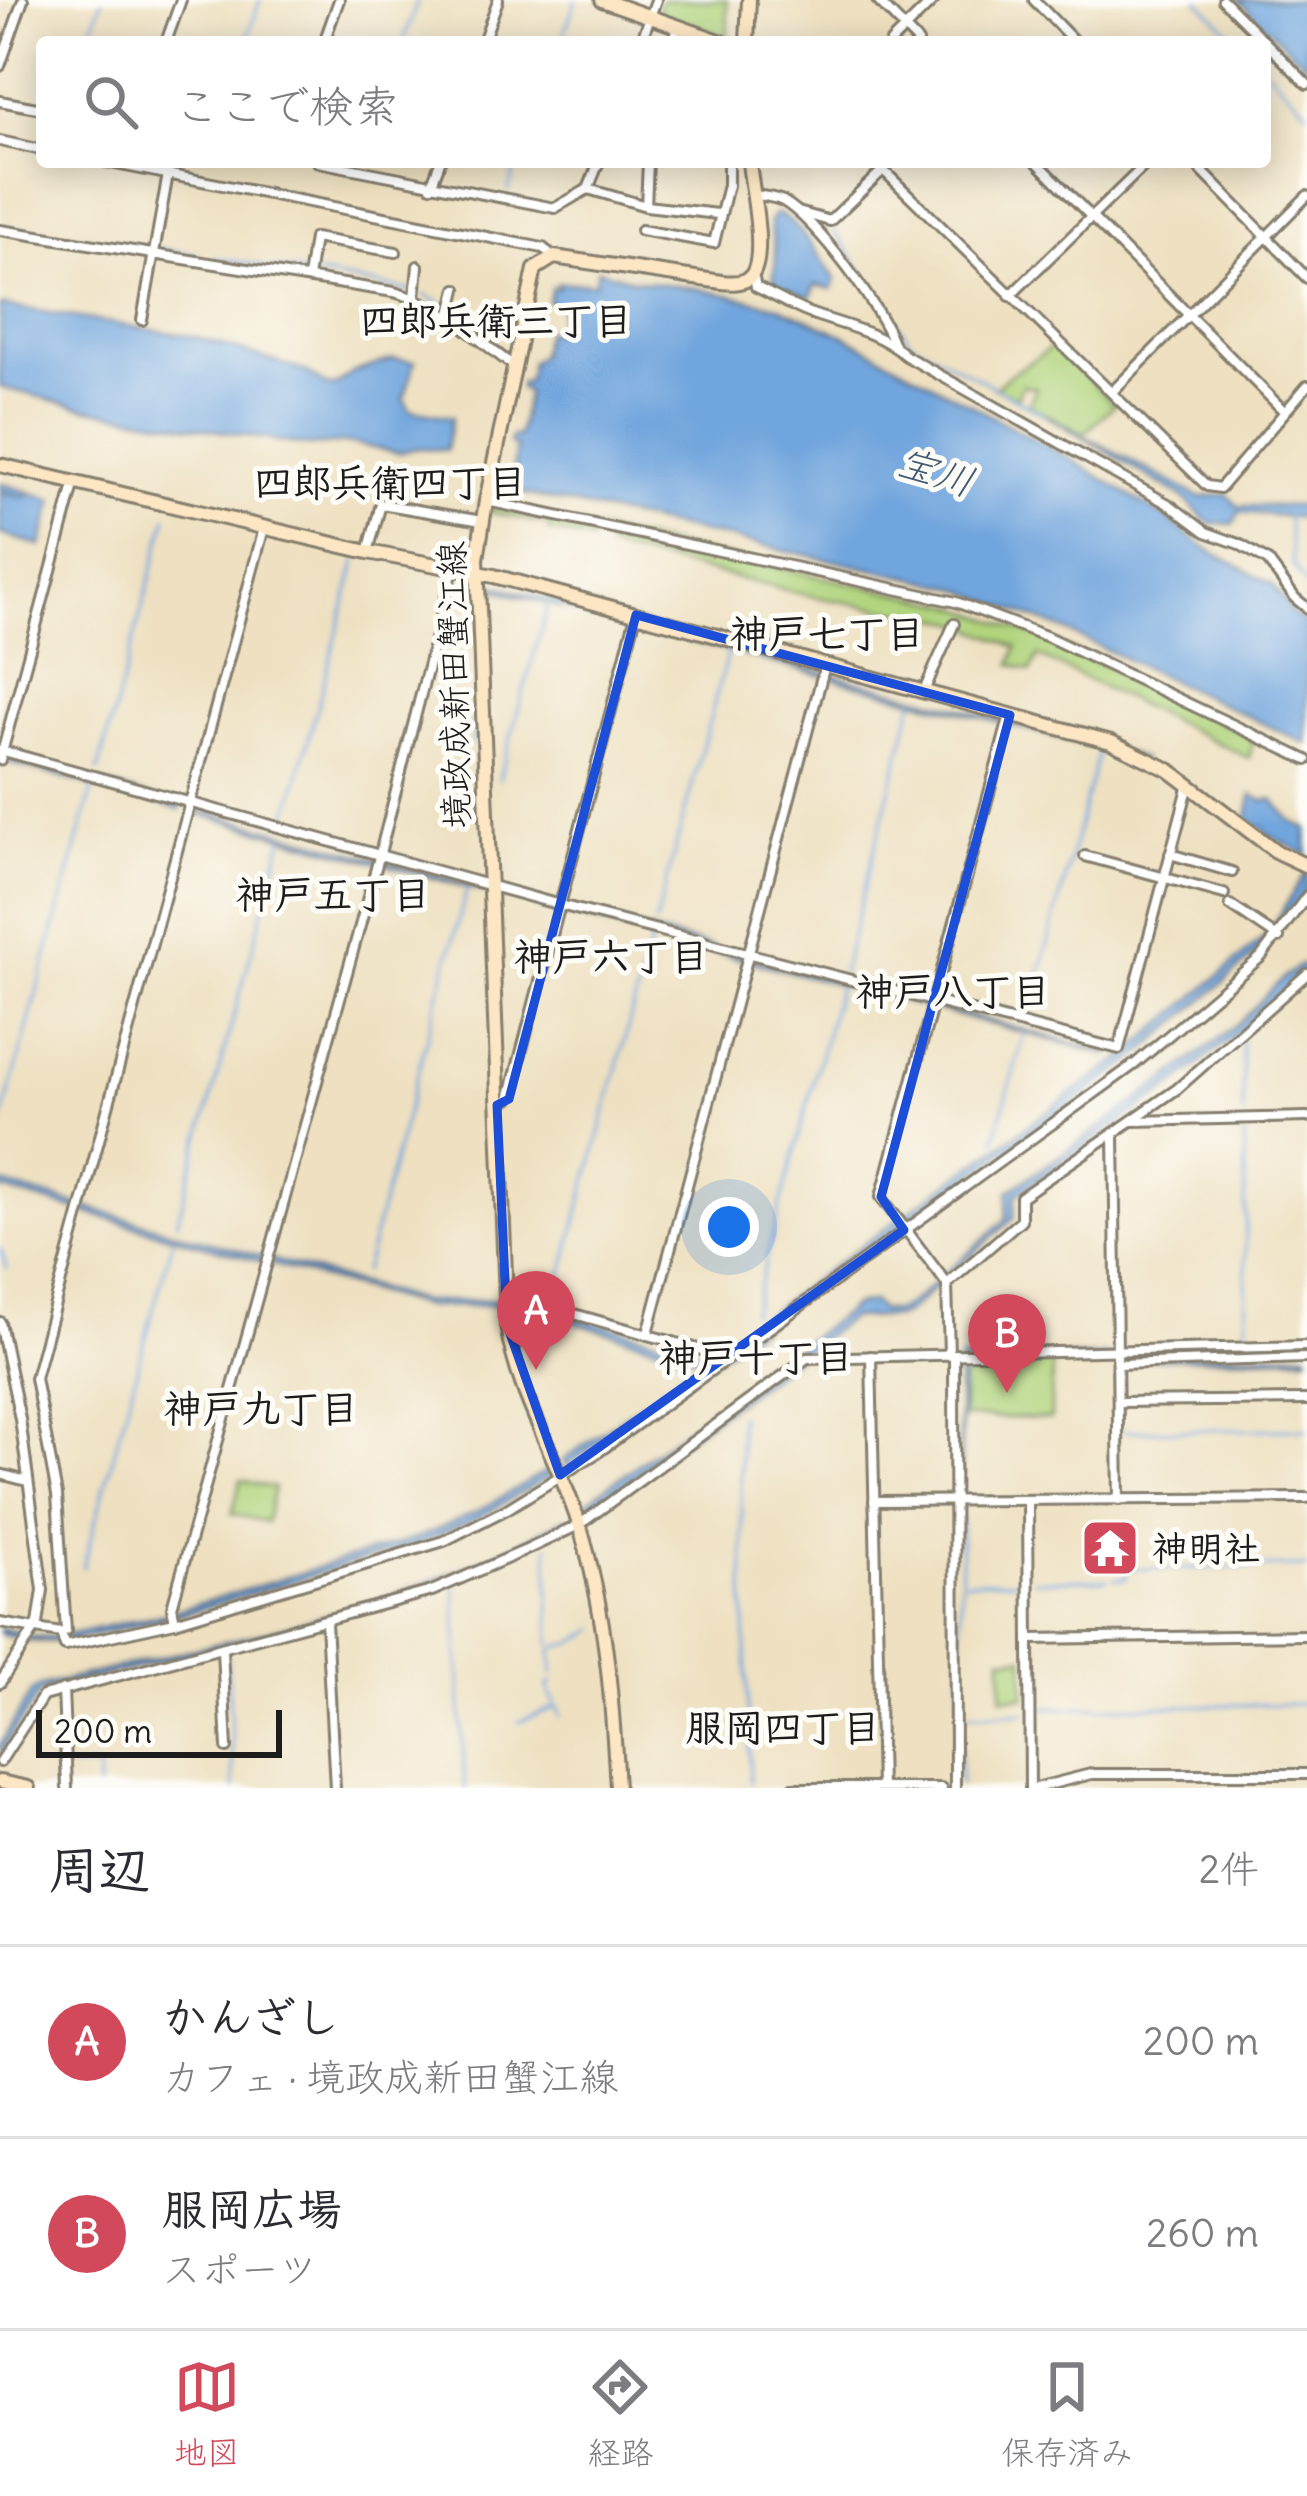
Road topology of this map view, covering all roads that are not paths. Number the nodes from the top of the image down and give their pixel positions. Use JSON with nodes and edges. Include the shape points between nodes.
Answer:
{"nodes":[{"id":1,"x":23,"y":0,"type":"edge"},
{"id":2,"x":181,"y":0,"type":"edge"},
{"id":3,"x":339,"y":0,"type":"edge"},
{"id":4,"x":498,"y":0,"type":"edge"},
{"id":5,"x":602,"y":0,"type":"edge"},
{"id":6,"x":656,"y":0,"type":"edge"},
{"id":7,"x":749,"y":0,"type":"edge"},
{"id":8,"x":877,"y":0,"type":"edge"},
{"id":9,"x":934,"y":0,"type":"edge"},
{"id":10,"x":1034,"y":0,"type":"edge"},
{"id":11,"x":1223,"y":0,"type":"edge"},
{"id":12,"x":650,"y":17,"type":"junction"},
{"id":13,"x":678,"y":27,"type":"junction"},
{"id":14,"x":905,"y":28,"type":"junction"},
{"id":15,"x":168,"y":36,"type":"edge"},
{"id":16,"x":326,"y":36,"type":"edge"},
{"id":17,"x":485,"y":36,"type":"edge"},
{"id":18,"x":643,"y":36,"type":"edge"},
{"id":19,"x":675,"y":36,"type":"edge"},
{"id":20,"x":704,"y":36,"type":"edge"},
{"id":21,"x":747,"y":36,"type":"edge"},
{"id":22,"x":897,"y":36,"type":"edge"},
{"id":23,"x":912,"y":36,"type":"edge"},
{"id":24,"x":1069,"y":36,"type":"edge"},
{"id":25,"x":1259,"y":36,"type":"edge"},
{"id":26,"x":1271,"y":48,"type":"edge"},
{"id":27,"x":0,"y":66,"type":"edge"},
{"id":28,"x":1307,"y":84,"type":"edge"},
{"id":29,"x":0,"y":100,"type":"edge"},
{"id":30,"x":36,"y":108,"type":"edge"},
{"id":31,"x":0,"y":141,"type":"edge"},
{"id":32,"x":36,"y":149,"type":"edge"},
{"id":33,"x":136,"y":168,"type":"edge"},
{"id":34,"x":351,"y":168,"type":"edge"},
{"id":35,"x":438,"y":168,"type":"edge"},
{"id":36,"x":596,"y":168,"type":"edge"},
{"id":37,"x":648,"y":168,"type":"edge"},
{"id":38,"x":728,"y":168,"type":"edge"},
{"id":39,"x":749,"y":168,"type":"edge"},
{"id":40,"x":881,"y":168,"type":"edge"},
{"id":41,"x":1043,"y":168,"type":"edge"},
{"id":42,"x":1142,"y":168,"type":"edge"},
{"id":43,"x":1199,"y":168,"type":"edge"},
{"id":44,"x":883,"y":170,"type":"junction"},
{"id":45,"x":168,"y":174,"type":"junction"},
{"id":46,"x":432,"y":183,"type":"junction"},
{"id":47,"x":588,"y":189,"type":"junction"},
{"id":48,"x":752,"y":194,"type":"junction"},
{"id":49,"x":1307,"y":196,"type":"edge"},
{"id":50,"x":646,"y":206,"type":"junction"},
{"id":51,"x":797,"y":212,"type":"junction"},
{"id":52,"x":718,"y":214,"type":"junction"},
{"id":53,"x":1091,"y":218,"type":"junction"},
{"id":54,"x":0,"y":230,"type":"edge"},
{"id":55,"x":641,"y":230,"type":"dead end"},
{"id":56,"x":1266,"y":236,"type":"junction"},
{"id":57,"x":396,"y":252,"type":"dead end"},
{"id":58,"x":154,"y":254,"type":"junction"},
{"id":59,"x":554,"y":257,"type":"junction"},
{"id":60,"x":418,"y":266,"type":"dead end"},
{"id":61,"x":753,"y":275,"type":"junction"},
{"id":62,"x":308,"y":278,"type":"junction"},
{"id":63,"x":1307,"y":278,"type":"edge"},
{"id":64,"x":457,"y":289,"type":"dead end"},
{"id":65,"x":1010,"y":296,"type":"junction"},
{"id":66,"x":415,"y":297,"type":"junction"},
{"id":67,"x":451,"y":314,"type":"junction"},
{"id":68,"x":1186,"y":314,"type":"junction"},
{"id":69,"x":142,"y":320,"type":"dead end"},
{"id":70,"x":895,"y":346,"type":"junction"},
{"id":71,"x":515,"y":367,"type":"junction"},
{"id":72,"x":1307,"y":386,"type":"edge"},
{"id":73,"x":1112,"y":392,"type":"junction"},
{"id":74,"x":1283,"y":410,"type":"junction"},
{"id":75,"x":0,"y":465,"type":"edge"},
{"id":76,"x":74,"y":484,"type":"junction"},
{"id":77,"x":486,"y":501,"type":"junction"},
{"id":78,"x":482,"y":521,"type":"junction"},
{"id":79,"x":264,"y":528,"type":"junction"},
{"id":80,"x":368,"y":552,"type":"junction"},
{"id":81,"x":453,"y":570,"type":"junction"},
{"id":82,"x":477,"y":573,"type":"junction"},
{"id":83,"x":1307,"y":608,"type":"edge"},
{"id":84,"x":634,"y":621,"type":"junction"},
{"id":85,"x":955,"y":624,"type":"dead end"},
{"id":86,"x":823,"y":671,"type":"junction"},
{"id":87,"x":924,"y":692,"type":"junction"},
{"id":88,"x":1009,"y":720,"type":"junction"},
{"id":89,"x":1,"y":754,"type":"edge"},
{"id":90,"x":1307,"y":760,"type":"edge"},
{"id":91,"x":1190,"y":783,"type":"junction"},
{"id":92,"x":190,"y":803,"type":"junction"},
{"id":93,"x":1169,"y":854,"type":"junction"},
{"id":94,"x":1085,"y":856,"type":"dead end"},
{"id":95,"x":378,"y":858,"type":"junction"},
{"id":96,"x":1307,"y":866,"type":"edge"},
{"id":97,"x":1232,"y":872,"type":"dead end"},
{"id":98,"x":1163,"y":876,"type":"junction"},
{"id":99,"x":488,"y":883,"type":"junction"},
{"id":100,"x":1224,"y":894,"type":"dead end"},
{"id":101,"x":1307,"y":896,"type":"edge"},
{"id":102,"x":1230,"y":905,"type":"dead end"},
{"id":103,"x":559,"y":908,"type":"junction"},
{"id":104,"x":1274,"y":935,"type":"junction"},
{"id":105,"x":748,"y":957,"type":"junction"},
{"id":106,"x":1307,"y":974,"type":"edge"},
{"id":107,"x":934,"y":1005,"type":"junction"},
{"id":108,"x":497,"y":1105,"type":"junction"},
{"id":109,"x":1307,"y":1118,"type":"edge"},
{"id":110,"x":1131,"y":1121,"type":"junction"},
{"id":111,"x":1114,"y":1133,"type":"junction"},
{"id":112,"x":904,"y":1228,"type":"junction"},
{"id":113,"x":944,"y":1281,"type":"junction"},
{"id":114,"x":506,"y":1294,"type":"junction"},
{"id":115,"x":0,"y":1322,"type":"edge"},
{"id":116,"x":648,"y":1333,"type":"junction"},
{"id":117,"x":1307,"y":1346,"type":"edge"},
{"id":118,"x":1118,"y":1350,"type":"junction"},
{"id":119,"x":705,"y":1351,"type":"dead end"},
{"id":120,"x":951,"y":1354,"type":"junction"},
{"id":121,"x":871,"y":1355,"type":"junction"},
{"id":122,"x":1307,"y":1358,"type":"edge"},
{"id":123,"x":1118,"y":1364,"type":"junction"},
{"id":124,"x":34,"y":1378,"type":"junction"},
{"id":125,"x":13,"y":1384,"type":"junction"},
{"id":126,"x":1307,"y":1400,"type":"edge"},
{"id":127,"x":1118,"y":1402,"type":"junction"},
{"id":128,"x":0,"y":1474,"type":"edge"},
{"id":129,"x":560,"y":1475,"type":"junction"},
{"id":130,"x":27,"y":1481,"type":"junction"},
{"id":131,"x":956,"y":1498,"type":"junction"},
{"id":132,"x":1307,"y":1498,"type":"edge"},
{"id":133,"x":1119,"y":1500,"type":"junction"},
{"id":134,"x":874,"y":1501,"type":"junction"},
{"id":135,"x":1028,"y":1502,"type":"junction"},
{"id":136,"x":579,"y":1525,"type":"junction"},
{"id":137,"x":174,"y":1616,"type":"junction"},
{"id":138,"x":326,"y":1622,"type":"junction"},
{"id":139,"x":0,"y":1623,"type":"edge"},
{"id":140,"x":1307,"y":1635,"type":"edge"},
{"id":141,"x":30,"y":1636,"type":"junction"},
{"id":142,"x":62,"y":1637,"type":"junction"},
{"id":143,"x":1029,"y":1639,"type":"junction"},
{"id":144,"x":222,"y":1650,"type":"junction"},
{"id":145,"x":0,"y":1683,"type":"edge"},
{"id":146,"x":63,"y":1690,"type":"junction"},
{"id":147,"x":227,"y":1748,"type":"dead end"},
{"id":148,"x":0,"y":1762,"type":"edge"},
{"id":149,"x":1307,"y":1774,"type":"edge"},
{"id":150,"x":0,"y":1782,"type":"edge"},
{"id":151,"x":881,"y":1787,"type":"edge"},
{"id":152,"x":28,"y":1788,"type":"edge"},
{"id":153,"x":68,"y":1788,"type":"edge"},
{"id":154,"x":334,"y":1788,"type":"edge"},
{"id":155,"x":617,"y":1788,"type":"edge"},
{"id":156,"x":792,"y":1788,"type":"edge"},
{"id":157,"x":940,"y":1788,"type":"edge"},
{"id":158,"x":955,"y":1788,"type":"edge"},
{"id":159,"x":1033,"y":1788,"type":"edge"}],
"edges":[{"from":1,"to":27,"type":"street"},
{"from":2,"to":15,"type":"street"},
{"from":3,"to":16,"type":"street"},
{"from":4,"to":17,"type":"street"},
{"from":5,"to":12,"type":"main road"},
{"from":6,"to":12,"type":"street"},
{"from":7,"to":21,"type":"main road"},
{"from":8,"to":14,"type":"street"},
{"from":9,"to":14,"type":"street"},
{"from":10,"to":24,"type":"street"},
{"from":11,"to":25,"type":"street"},
{"from":12,"to":13,"type":"main road"},
{"from":12,"to":18,"type":"street"},
{"from":13,"to":19,"type":"street"},
{"from":13,"to":20,"type":"main road"},
{"from":14,"to":22,"type":"street"},
{"from":14,"to":23,"type":"street"},
{"from":26,"to":28,"type":"street"},
{"from":29,"to":30,"type":"street"},
{"from":31,"to":32,"type":"street"},
{"from":33,"to":45,"type":"street"},
{"from":34,"to":46,"type":"street"},
{"from":35,"to":46,"type":"street"},
{"from":36,"to":47,"type":"street"},
{"from":37,"to":50,"type":"street"},
{"from":38,"to":52,"type":"street"},
{"from":39,"to":48,"type":"main road"},
{"from":40,"to":44,"type":"street"},
{"from":41,"to":53,"type":"street"},
{"from":42,"to":53,"type":"street"},
{"from":43,"to":56,"type":"street"},
{"from":44,"to":51,"type":"street","via":[[830,221]]},
{"from":44,"to":65,"type":"street"},
{"from":45,"to":58,"type":"street"},
{"from":45,"to":59,"type":"street","via":[[543,248]]},
{"from":46,"to":47,"type":"street","via":[[555,208]]},
{"from":47,"to":50,"type":"street"},
{"from":48,"to":51,"type":"street"},
{"from":48,"to":61,"type":"main road"},
{"from":49,"to":56,"type":"street"},
{"from":50,"to":52,"type":"street"},
{"from":51,"to":70,"type":"street","via":[[867,296]]},
{"from":52,"to":55,"type":"street","via":[[715,243]]},
{"from":53,"to":65,"type":"street"},
{"from":53,"to":68,"type":"street"},
{"from":54,"to":58,"type":"street"},
{"from":56,"to":63,"type":"street"},
{"from":56,"to":68,"type":"street"},
{"from":57,"to":62,"type":"street","via":[[314,238]]},
{"from":58,"to":62,"type":"street"},
{"from":58,"to":69,"type":"street"},
{"from":59,"to":61,"type":"main road","via":[[722,282]]},
{"from":59,"to":71,"type":"main road","name":"境政成新田蟹江線","via":[[535,269]]},
{"from":60,"to":66,"type":"street"},
{"from":61,"to":70,"type":"street","via":[[756,287]]},
{"from":62,"to":66,"type":"street"},
{"from":64,"to":67,"type":"street"},
{"from":65,"to":73,"type":"street"},
{"from":66,"to":67,"type":"street"},
{"from":67,"to":71,"type":"street"},
{"from":68,"to":73,"type":"street"},
{"from":68,"to":74,"type":"street"},
{"from":70,"to":83,"type":"street","via":[[1205,532],[1257,554]]},
{"from":71,"to":77,"type":"main road","name":"境政成新田蟹江線"},
{"from":72,"to":74,"type":"street"},
{"from":73,"to":74,"type":"street","via":[[1207,486],[1220,488]]},
{"from":75,"to":76,"type":"main road"},
{"from":76,"to":79,"type":"main road"},
{"from":76,"to":89,"type":"street"},
{"from":77,"to":78,"type":"main road","name":"境政成新田蟹江線"},
{"from":77,"to":90,"type":"street","via":[[956,602]]},
{"from":78,"to":80,"type":"street","via":[[381,504]]},
{"from":78,"to":82,"type":"main road","name":"境政成新田蟹江線"},
{"from":79,"to":80,"type":"main road"},
{"from":79,"to":92,"type":"street"},
{"from":80,"to":81,"type":"main road"},
{"from":81,"to":82,"type":"main road"},
{"from":81,"to":95,"type":"street"},
{"from":82,"to":84,"type":"main road"},
{"from":82,"to":99,"type":"main road","name":"境政成新田蟹江線"},
{"from":84,"to":86,"type":"main road"},
{"from":84,"to":103,"type":"street"},
{"from":85,"to":87,"type":"street"},
{"from":86,"to":87,"type":"main road"},
{"from":86,"to":105,"type":"street"},
{"from":87,"to":88,"type":"main road"},
{"from":88,"to":91,"type":"main road","via":[[1111,742]]},
{"from":88,"to":107,"type":"street"},
{"from":89,"to":92,"type":"street"},
{"from":91,"to":93,"type":"street"},
{"from":91,"to":96,"type":"main road"},
{"from":92,"to":95,"type":"street"},
{"from":92,"to":124,"type":"street"},
{"from":93,"to":97,"type":"street"},
{"from":93,"to":98,"type":"street"},
{"from":94,"to":98,"type":"street"},
{"from":95,"to":99,"type":"street"},
{"from":95,"to":137,"type":"street"},
{"from":98,"to":100,"type":"street"},
{"from":98,"to":107,"type":"street","via":[[1119,1049]]},
{"from":99,"to":103,"type":"street"},
{"from":99,"to":108,"type":"main road","name":"境政成新田蟹江線"},
{"from":101,"to":104,"type":"street"},
{"from":102,"to":104,"type":"street"},
{"from":103,"to":105,"type":"street"},
{"from":103,"to":108,"type":"street","via":[[508,1100]]},
{"from":104,"to":112,"type":"street","via":[[1236,981],[1136,1064]]},
{"from":105,"to":107,"type":"street"},
{"from":105,"to":116,"type":"street"},
{"from":106,"to":110,"type":"street"},
{"from":107,"to":112,"type":"street","via":[[881,1198]]},
{"from":108,"to":114,"type":"main road","name":"境政成新田蟹江線"},
{"from":109,"to":110,"type":"street"},
{"from":110,"to":111,"type":"street"},
{"from":111,"to":113,"type":"street","via":[[1021,1197],[1021,1220]]},
{"from":111,"to":118,"type":"street"},
{"from":112,"to":113,"type":"street"},
{"from":112,"to":129,"type":"street"},
{"from":113,"to":120,"type":"street"},
{"from":114,"to":116,"type":"street"},
{"from":114,"to":129,"type":"main road","name":"境政成新田蟹江線","via":[[515,1362]]},
{"from":115,"to":125,"type":"street"},
{"from":116,"to":119,"type":"street"},
{"from":117,"to":118,"type":"street"},
{"from":118,"to":120,"type":"street"},
{"from":118,"to":123,"type":"street"},
{"from":120,"to":121,"type":"street"},
{"from":120,"to":131,"type":"street"},
{"from":121,"to":134,"type":"street"},
{"from":121,"to":136,"type":"street","via":[[798,1363]]},
{"from":122,"to":123,"type":"street"},
{"from":123,"to":127,"type":"street"},
{"from":124,"to":125,"type":"street"},
{"from":124,"to":142,"type":"street","via":[[61,1526]]},
{"from":125,"to":130,"type":"street"},
{"from":126,"to":127,"type":"street"},
{"from":127,"to":133,"type":"street"},
{"from":128,"to":130,"type":"street"},
{"from":129,"to":136,"type":"main road","name":"境政成新田蟹江線"},
{"from":129,"to":137,"type":"street","via":[[444,1541]]},
{"from":130,"to":141,"type":"street","via":[[43,1589]]},
{"from":131,"to":134,"type":"street"},
{"from":131,"to":135,"type":"street"},
{"from":131,"to":158,"type":"street"},
{"from":132,"to":133,"type":"street"},
{"from":133,"to":135,"type":"street"},
{"from":134,"to":151,"type":"street"},
{"from":135,"to":143,"type":"street"},
{"from":136,"to":138,"type":"street","via":[[432,1591]]},
{"from":136,"to":155,"type":"main road","name":"境政成新田蟹江線","via":[[606,1640]]},
{"from":137,"to":142,"type":"street"},
{"from":138,"to":144,"type":"street"},
{"from":138,"to":154,"type":"street"},
{"from":139,"to":141,"type":"street"},
{"from":140,"to":143,"type":"street"},
{"from":141,"to":142,"type":"street"},
{"from":141,"to":145,"type":"street"},
{"from":143,"to":159,"type":"street"},
{"from":144,"to":146,"type":"street"},
{"from":144,"to":147,"type":"street"},
{"from":146,"to":148,"type":"street","via":[[38,1699]]},
{"from":146,"to":153,"type":"street"},
{"from":149,"to":159,"type":"street","via":[[1091,1774]]},
{"from":150,"to":152,"type":"main road"},
{"from":151,"to":156,"type":"street"},
{"from":151,"to":157,"type":"street"}]}
